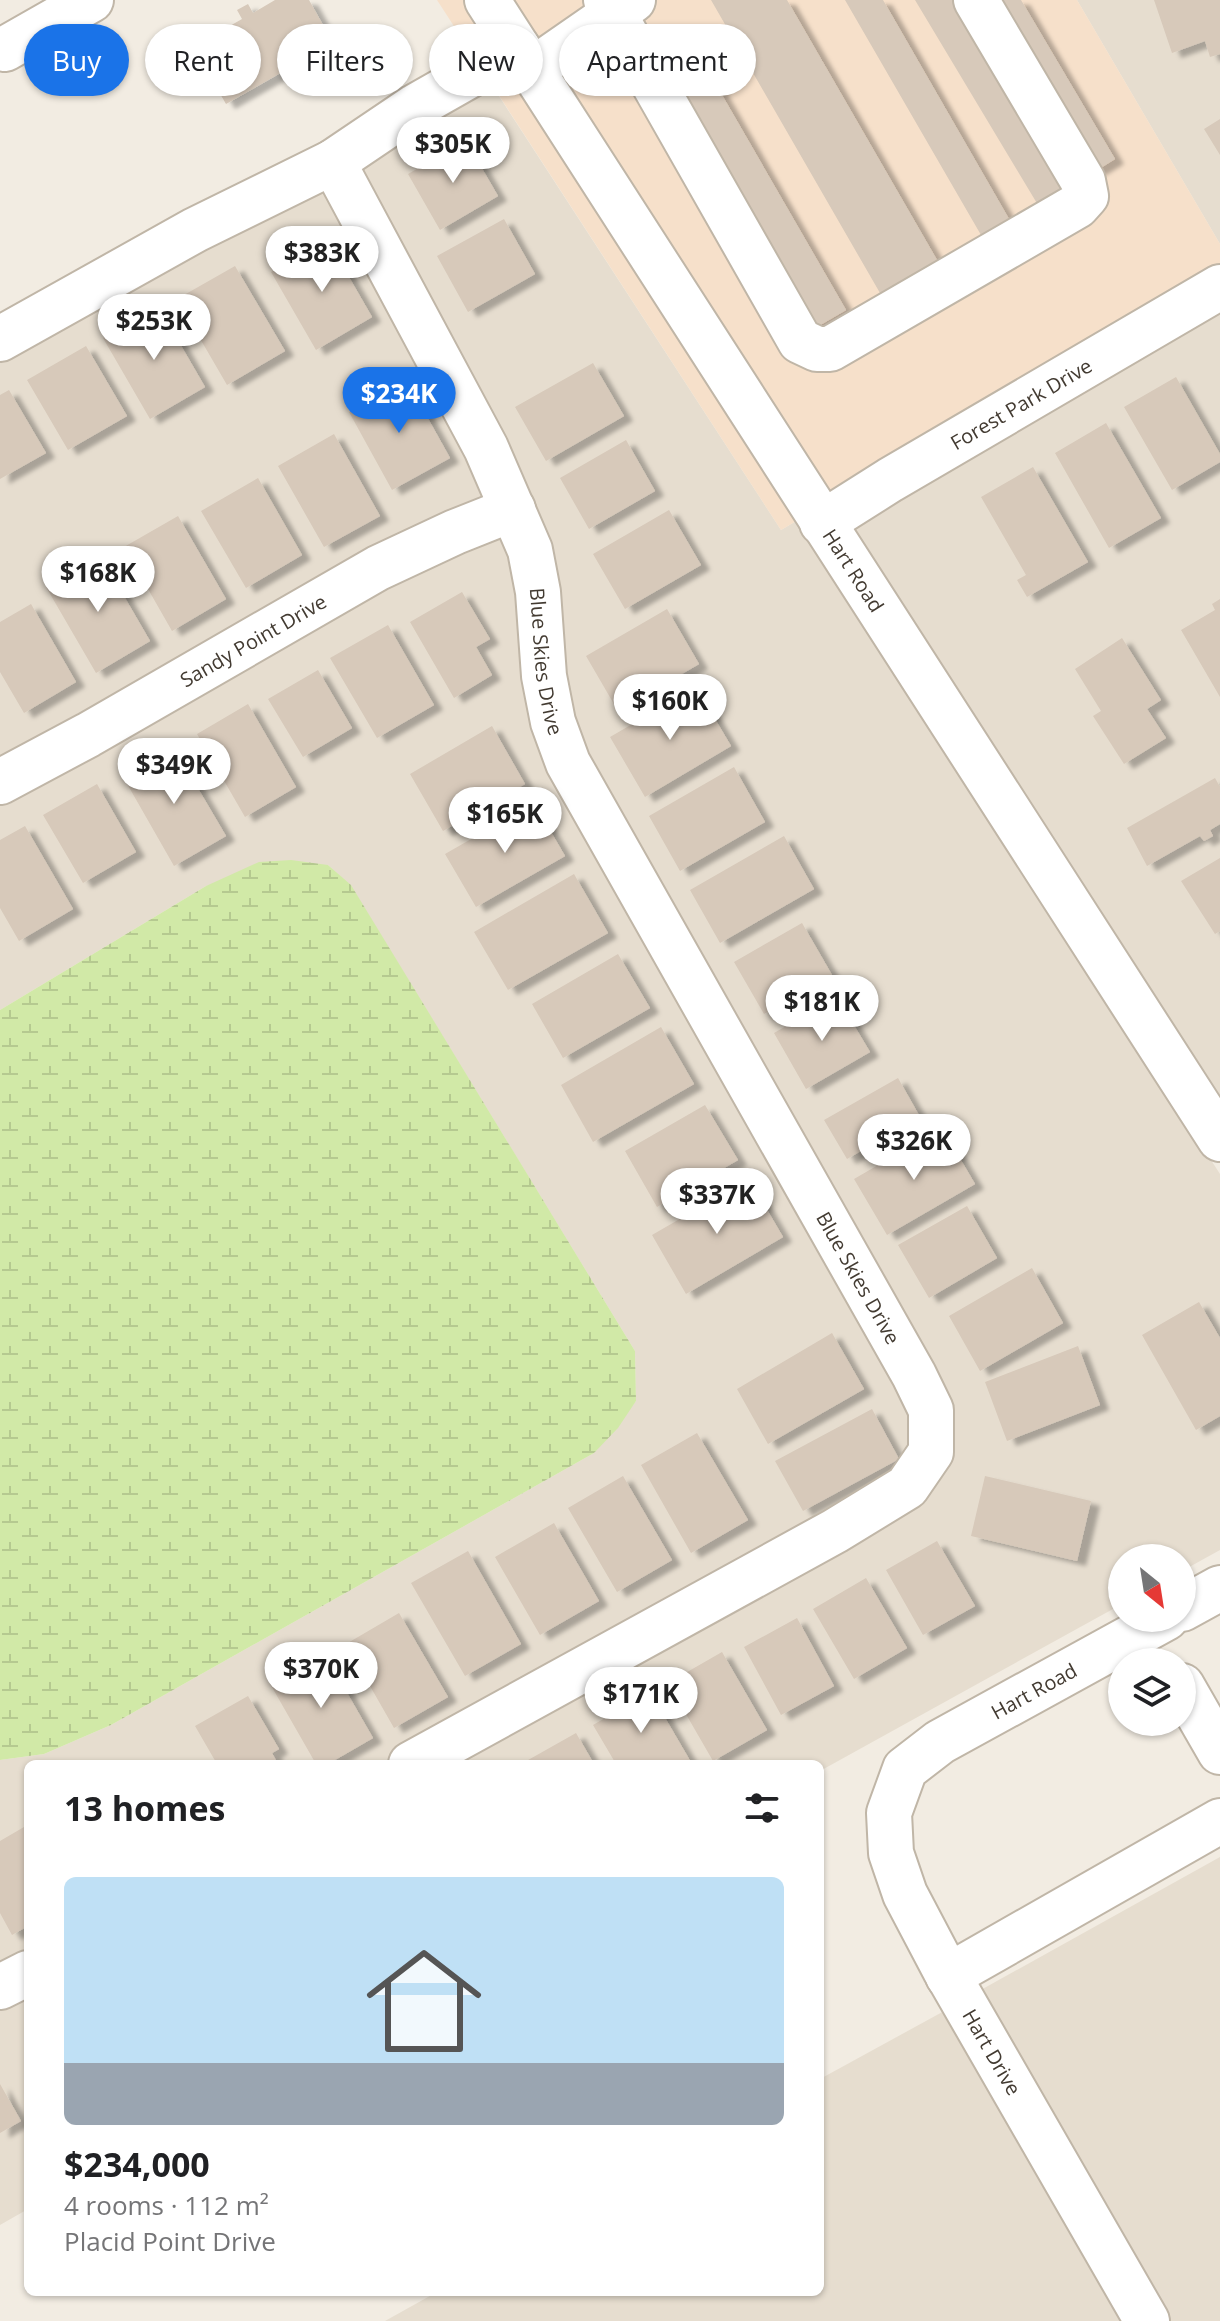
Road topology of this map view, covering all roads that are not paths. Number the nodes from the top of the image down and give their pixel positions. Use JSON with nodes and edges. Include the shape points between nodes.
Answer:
{"nodes":[{"id":1,"x":91,"y":0,"type":"edge"},
{"id":2,"x":487,"y":0,"type":"edge"},
{"id":3,"x":976,"y":0,"type":"edge"},
{"id":4,"x":618,"y":4,"type":"edge"},
{"id":5,"x":502,"y":24,"type":"edge"},
{"id":6,"x":543,"y":48,"type":"edge"},
{"id":7,"x":5,"y":49,"type":"dead end"},
{"id":8,"x":543,"y":87,"type":"edge"},
{"id":9,"x":439,"y":96,"type":"edge"},
{"id":10,"x":333,"y":162,"type":"junction"},
{"id":11,"x":1220,"y":287,"type":"edge"},
{"id":12,"x":0,"y":339,"type":"edge"},
{"id":13,"x":513,"y":509,"type":"junction"},
{"id":14,"x":822,"y":523,"type":"junction"},
{"id":15,"x":0,"y":782,"type":"edge"},
{"id":16,"x":1220,"y":1139,"type":"edge"},
{"id":17,"x":1220,"y":1588,"type":"edge"},
{"id":18,"x":1196,"y":1606,"type":"edge"},
{"id":19,"x":1160,"y":1632,"type":"edge"},
{"id":20,"x":1196,"y":1710,"type":"edge"},
{"id":21,"x":1220,"y":1752,"type":"edge"},
{"id":22,"x":418,"y":1760,"type":"edge"},
{"id":23,"x":905,"y":1769,"type":"joint"},
{"id":24,"x":1220,"y":1821,"type":"edge"},
{"id":25,"x":24,"y":1975,"type":"edge"},
{"id":26,"x":948,"y":1976,"type":"junction"},
{"id":27,"x":0,"y":1987,"type":"edge"},
{"id":28,"x":1147,"y":2321,"type":"edge"}],
"edges":[{"from":1,"to":7,"type":"street"},
{"from":2,"to":5,"type":"street","name":"Hart Road"},
{"from":3,"to":4,"type":"street","via":[[1083,181],[1086,196],[830,349],[800,341]]},
{"from":4,"to":6,"type":"street"},
{"from":8,"to":14,"type":"street","name":"Hart Road"},
{"from":9,"to":10,"type":"street"},
{"from":10,"to":12,"type":"street","via":[[195,230]]},
{"from":10,"to":13,"type":"street","name":"Blue Skies Drive","via":[[486,448]]},
{"from":11,"to":14,"type":"street","name":"Forest Park Drive"},
{"from":13,"to":15,"type":"street","name":"Sandy Point Drive","via":[[378,568]]},
{"from":13,"to":22,"type":"street","name":"Blue Skies Drive","via":[[530,550],[544,676],[568,763],[914,1375],[931,1410],[931,1452],[907,1487],[859,1516]]},
{"from":14,"to":16,"type":"street","name":"Hart Road"},
{"from":17,"to":18,"type":"street","name":"Hart Road"},
{"from":19,"to":23,"type":"street","name":"Hart Road","via":[[940,1742]]},
{"from":20,"to":21,"type":"street"},
{"from":23,"to":26,"type":"street","name":"Hart Drive","via":[[889,1813],[891,1853],[905,1894]]},
{"from":24,"to":26,"type":"street"},
{"from":25,"to":27,"type":"street"},
{"from":26,"to":28,"type":"street","name":"Hart Drive"}]}
